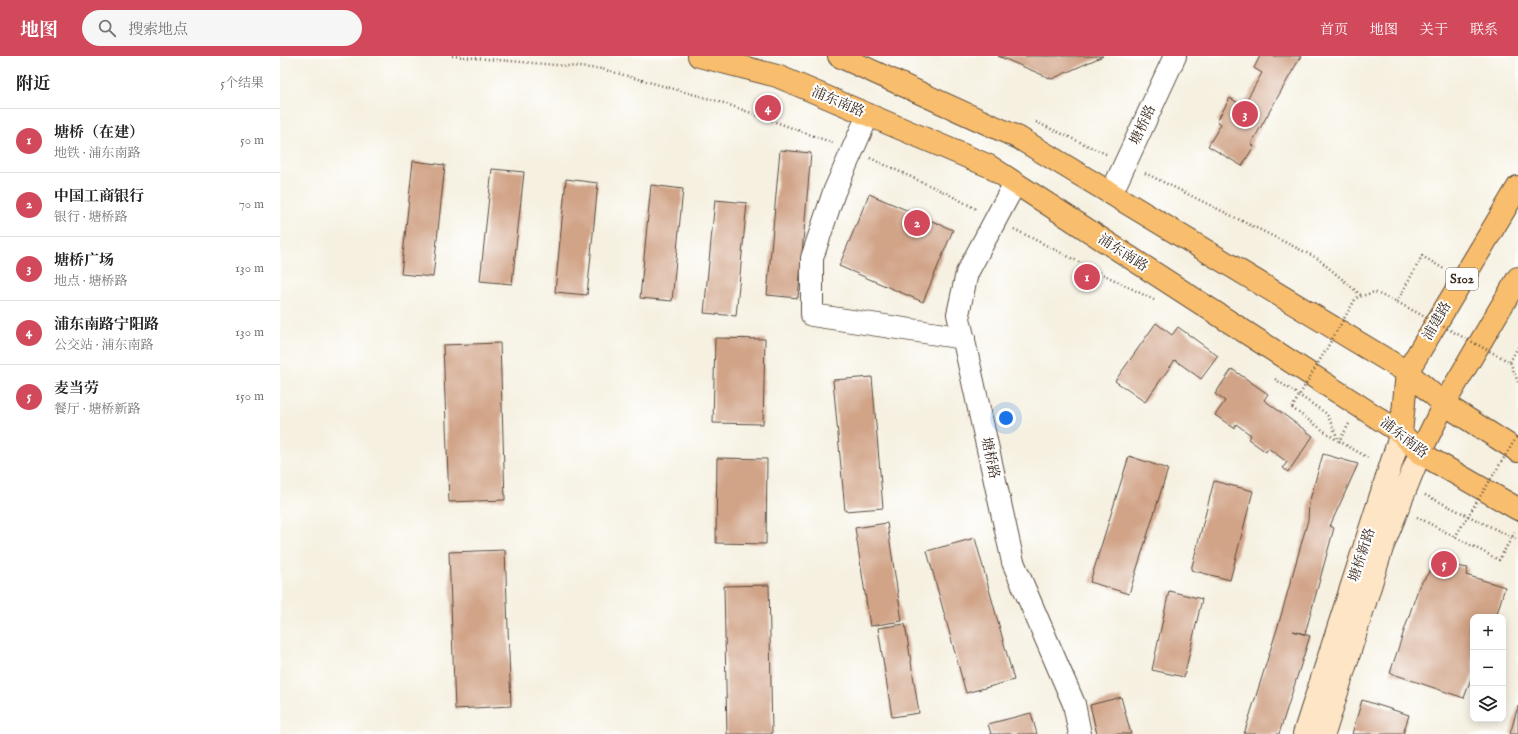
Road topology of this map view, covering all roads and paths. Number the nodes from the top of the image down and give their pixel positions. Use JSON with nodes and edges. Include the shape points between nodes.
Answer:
{"nodes":[{"id":1,"x":452,"y":56,"type":"edge"},
{"id":2,"x":699,"y":56,"type":"edge"},
{"id":3,"x":839,"y":56,"type":"edge"},
{"id":4,"x":1175,"y":56,"type":"edge"},
{"id":5,"x":868,"y":115,"type":"junction"},
{"id":6,"x":852,"y":150,"type":"junction"},
{"id":7,"x":1015,"y":183,"type":"junction"},
{"id":8,"x":1518,"y":187,"type":"edge"},
{"id":9,"x":1111,"y":194,"type":"junction"},
{"id":10,"x":996,"y":220,"type":"junction"},
{"id":11,"x":1317,"y":258,"type":"dead end"},
{"id":12,"x":1518,"y":278,"type":"edge"},
{"id":13,"x":1462,"y":279,"type":"junction"},
{"id":14,"x":1362,"y":296,"type":"junction"},
{"id":15,"x":1397,"y":302,"type":"junction"},
{"id":16,"x":1161,"y":304,"type":"dead end"},
{"id":17,"x":964,"y":338,"type":"junction"},
{"id":18,"x":1518,"y":347,"type":"edge"},
{"id":19,"x":1510,"y":362,"type":"junction"},
{"id":20,"x":1407,"y":372,"type":"junction"},
{"id":21,"x":1270,"y":375,"type":"dead end"},
{"id":22,"x":1518,"y":382,"type":"edge"},
{"id":23,"x":1444,"y":404,"type":"junction"},
{"id":24,"x":1360,"y":406,"type":"junction"},
{"id":25,"x":1401,"y":433,"type":"junction"},
{"id":26,"x":1518,"y":435,"type":"edge"},
{"id":27,"x":1339,"y":441,"type":"junction"},
{"id":28,"x":1518,"y":452,"type":"edge"},
{"id":29,"x":1420,"y":453,"type":"junction"},
{"id":30,"x":1389,"y":470,"type":"junction"},
{"id":31,"x":1408,"y":484,"type":"junction"},
{"id":32,"x":1398,"y":508,"type":"junction"},
{"id":33,"x":1518,"y":509,"type":"edge"},
{"id":34,"x":1518,"y":526,"type":"edge"},
{"id":35,"x":1455,"y":537,"type":"junction"},
{"id":36,"x":1512,"y":537,"type":"junction"},
{"id":37,"x":1518,"y":540,"type":"edge"},
{"id":38,"x":1080,"y":734,"type":"edge"},
{"id":39,"x":1304,"y":734,"type":"edge"},
{"id":40,"x":1324,"y":734,"type":"edge"}],
"edges":[{"from":1,"to":6,"type":"path","via":[[602,69],[721,102]]},
{"from":2,"to":5,"type":"main road","name":"浦东南路","via":[[777,76]]},
{"from":3,"to":9,"type":"main road","via":[[1019,138]]},
{"from":4,"to":9,"type":"street","name":"塘桥路"},
{"from":5,"to":6,"type":"street"},
{"from":5,"to":7,"type":"main road","name":"浦东南路","via":[[989,166]]},
{"from":6,"to":10,"type":"path","via":[[948,194]]},
{"from":6,"to":17,"type":"street","via":[[834,192],[812,258],[812,316]]},
{"from":7,"to":10,"type":"street","name":"塘桥路"},
{"from":7,"to":24,"type":"main road","name":"浦东南路"},
{"from":8,"to":13,"type":"main road","name":"浦建路","number":"S102"},
{"from":9,"to":20,"type":"main road"},
{"from":10,"to":16,"type":"path"},
{"from":10,"to":17,"type":"street","name":"塘桥路","via":[[967,273],[958,314]]},
{"from":11,"to":14,"type":"path"},
{"from":12,"to":23,"type":"main road"},
{"from":13,"to":15,"type":"path","via":[[1422,256]]},
{"from":13,"to":20,"type":"main road","name":"浦建路","number":"S102"},
{"from":14,"to":15,"type":"path","bridge":true,"via":[[1374,292]]},
{"from":14,"to":27,"type":"path","bridge":true,"via":[[1356,298],[1292,408]]},
{"from":15,"to":19,"type":"path","bridge":true},
{"from":17,"to":38,"type":"street","name":"塘桥路","via":[[1013,562],[1074,704]]},
{"from":18,"to":19,"type":"path"},
{"from":19,"to":22,"type":"path","bridge":true},
{"from":20,"to":23,"type":"main road"},
{"from":20,"to":25,"type":"main road","name":"塘桥新路"},
{"from":21,"to":27,"type":"path","via":[[1327,414]]},
{"from":23,"to":28,"type":"main road"},
{"from":23,"to":29,"type":"main road","name":"塘桥新路"},
{"from":24,"to":25,"type":"main road","name":"浦东南路"},
{"from":24,"to":27,"type":"path"},
{"from":25,"to":29,"type":"main road","name":"浦东南路"},
{"from":25,"to":30,"type":"main road","name":"塘桥新路"},
{"from":26,"to":35,"type":"path","bridge":true},
{"from":27,"to":30,"type":"path"},
{"from":29,"to":31,"type":"main road","name":"塘桥新路"},
{"from":29,"to":33,"type":"main road","name":"浦东南路"},
{"from":30,"to":39,"type":"main road","name":"塘桥新路"},
{"from":31,"to":32,"type":"main road","name":"塘桥新路"},
{"from":31,"to":36,"type":"path","via":[[1429,498]]},
{"from":32,"to":35,"type":"path"},
{"from":32,"to":40,"type":"main road","name":"塘桥新路","via":[[1382,548]]},
{"from":34,"to":36,"type":"path"},
{"from":35,"to":36,"type":"path","via":[[1499,560]]},
{"from":36,"to":37,"type":"path"}]}
